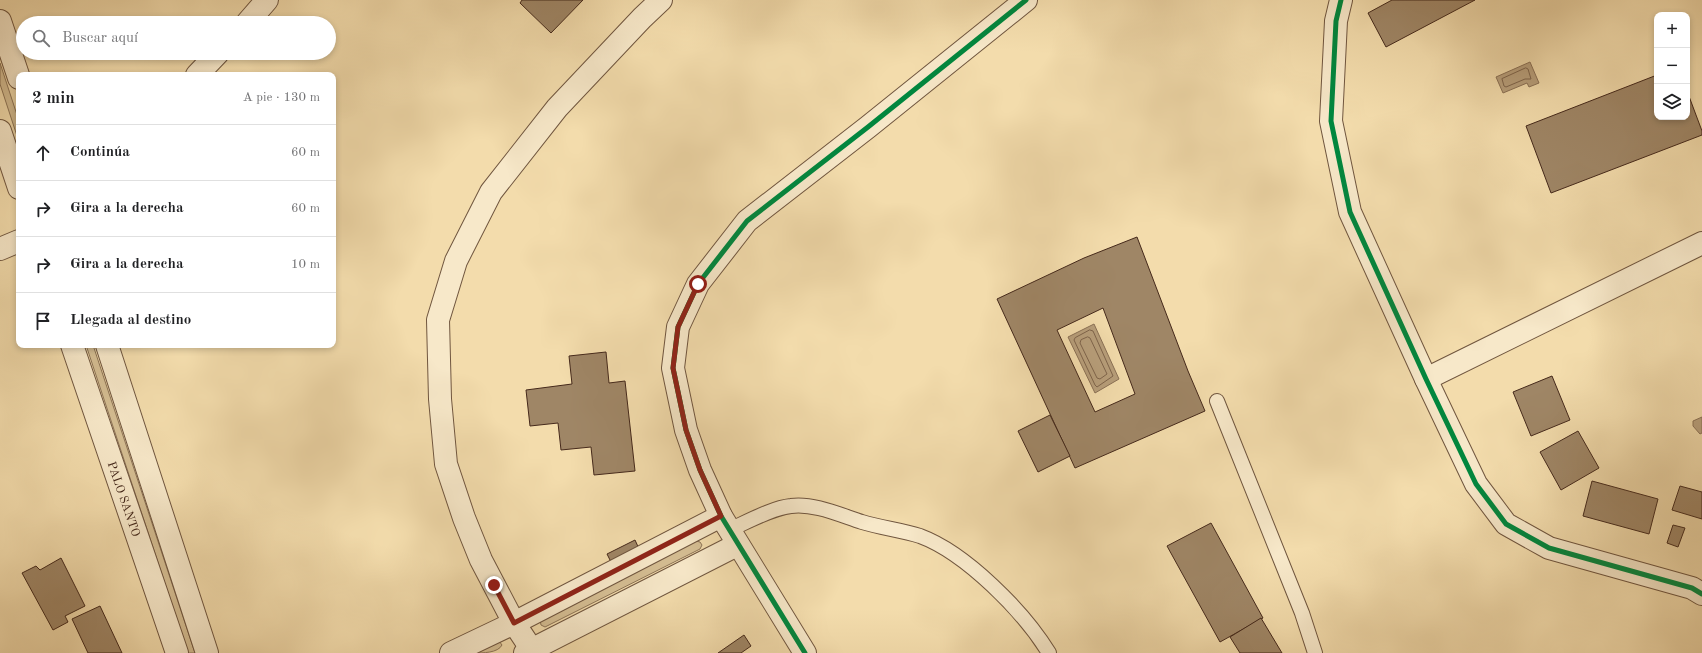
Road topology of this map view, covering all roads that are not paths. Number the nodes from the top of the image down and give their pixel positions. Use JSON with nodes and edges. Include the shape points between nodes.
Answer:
{"nodes":[{"id":1,"x":267,"y":0,"type":"edge"},
{"id":2,"x":661,"y":0,"type":"edge"},
{"id":3,"x":1026,"y":0,"type":"edge"},
{"id":4,"x":1341,"y":0,"type":"edge"},
{"id":5,"x":253,"y":16,"type":"edge"},
{"id":6,"x":0,"y":21,"type":"edge"},
{"id":7,"x":211,"y":60,"type":"edge"},
{"id":8,"x":17,"y":72,"type":"edge"},
{"id":9,"x":200,"y":72,"type":"edge"},
{"id":10,"x":0,"y":130,"type":"edge"},
{"id":11,"x":16,"y":179,"type":"edge"},
{"id":12,"x":16,"y":242,"type":"edge"},
{"id":13,"x":1702,"y":243,"type":"edge"},
{"id":14,"x":0,"y":249,"type":"edge"},
{"id":15,"x":73,"y":348,"type":"edge"},
{"id":16,"x":108,"y":348,"type":"edge"},
{"id":17,"x":1426,"y":378,"type":"junction"},
{"id":18,"x":1217,"y":401,"type":"dead end"},
{"id":19,"x":729,"y":530,"type":"junction"},
{"id":20,"x":1702,"y":594,"type":"edge"},
{"id":21,"x":514,"y":623,"type":"junction"},
{"id":22,"x":531,"y":652,"type":"edge"},
{"id":23,"x":177,"y":653,"type":"edge"},
{"id":24,"x":207,"y":653,"type":"edge"},
{"id":25,"x":451,"y":653,"type":"edge"},
{"id":26,"x":805,"y":653,"type":"edge"},
{"id":27,"x":1049,"y":653,"type":"edge"},
{"id":28,"x":1315,"y":653,"type":"edge"}],
"edges":[{"from":1,"to":5,"type":"street"},
{"from":2,"to":21,"type":"street","via":[[557,108],[491,192],[456,261],[438,320],[440,399],[446,464],[481,560]]},
{"from":3,"to":19,"type":"street","via":[[868,128],[747,221],[698,284],[678,327],[673,368],[686,430],[700,470]]},
{"from":4,"to":17,"type":"street","via":[[1336,21],[1331,121],[1350,212]]},
{"from":6,"to":8,"type":"street"},
{"from":7,"to":9,"type":"street"},
{"from":10,"to":11,"type":"street"},
{"from":12,"to":14,"type":"street"},
{"from":13,"to":17,"type":"street"},
{"from":15,"to":23,"type":"street","name":"PALO SANTO"},
{"from":16,"to":24,"type":"street"},
{"from":17,"to":20,"type":"street","via":[[1476,484],[1506,524],[1549,548],[1692,588]]},
{"from":18,"to":28,"type":"lane"},
{"from":19,"to":21,"type":"street"},
{"from":19,"to":22,"type":"street"},
{"from":19,"to":26,"type":"street"},
{"from":19,"to":27,"type":"lane","via":[[792,506],[813,507],[920,536],[944,548],[978,572],[1013,606]]},
{"from":21,"to":22,"type":"street"},
{"from":21,"to":25,"type":"street"}]}
